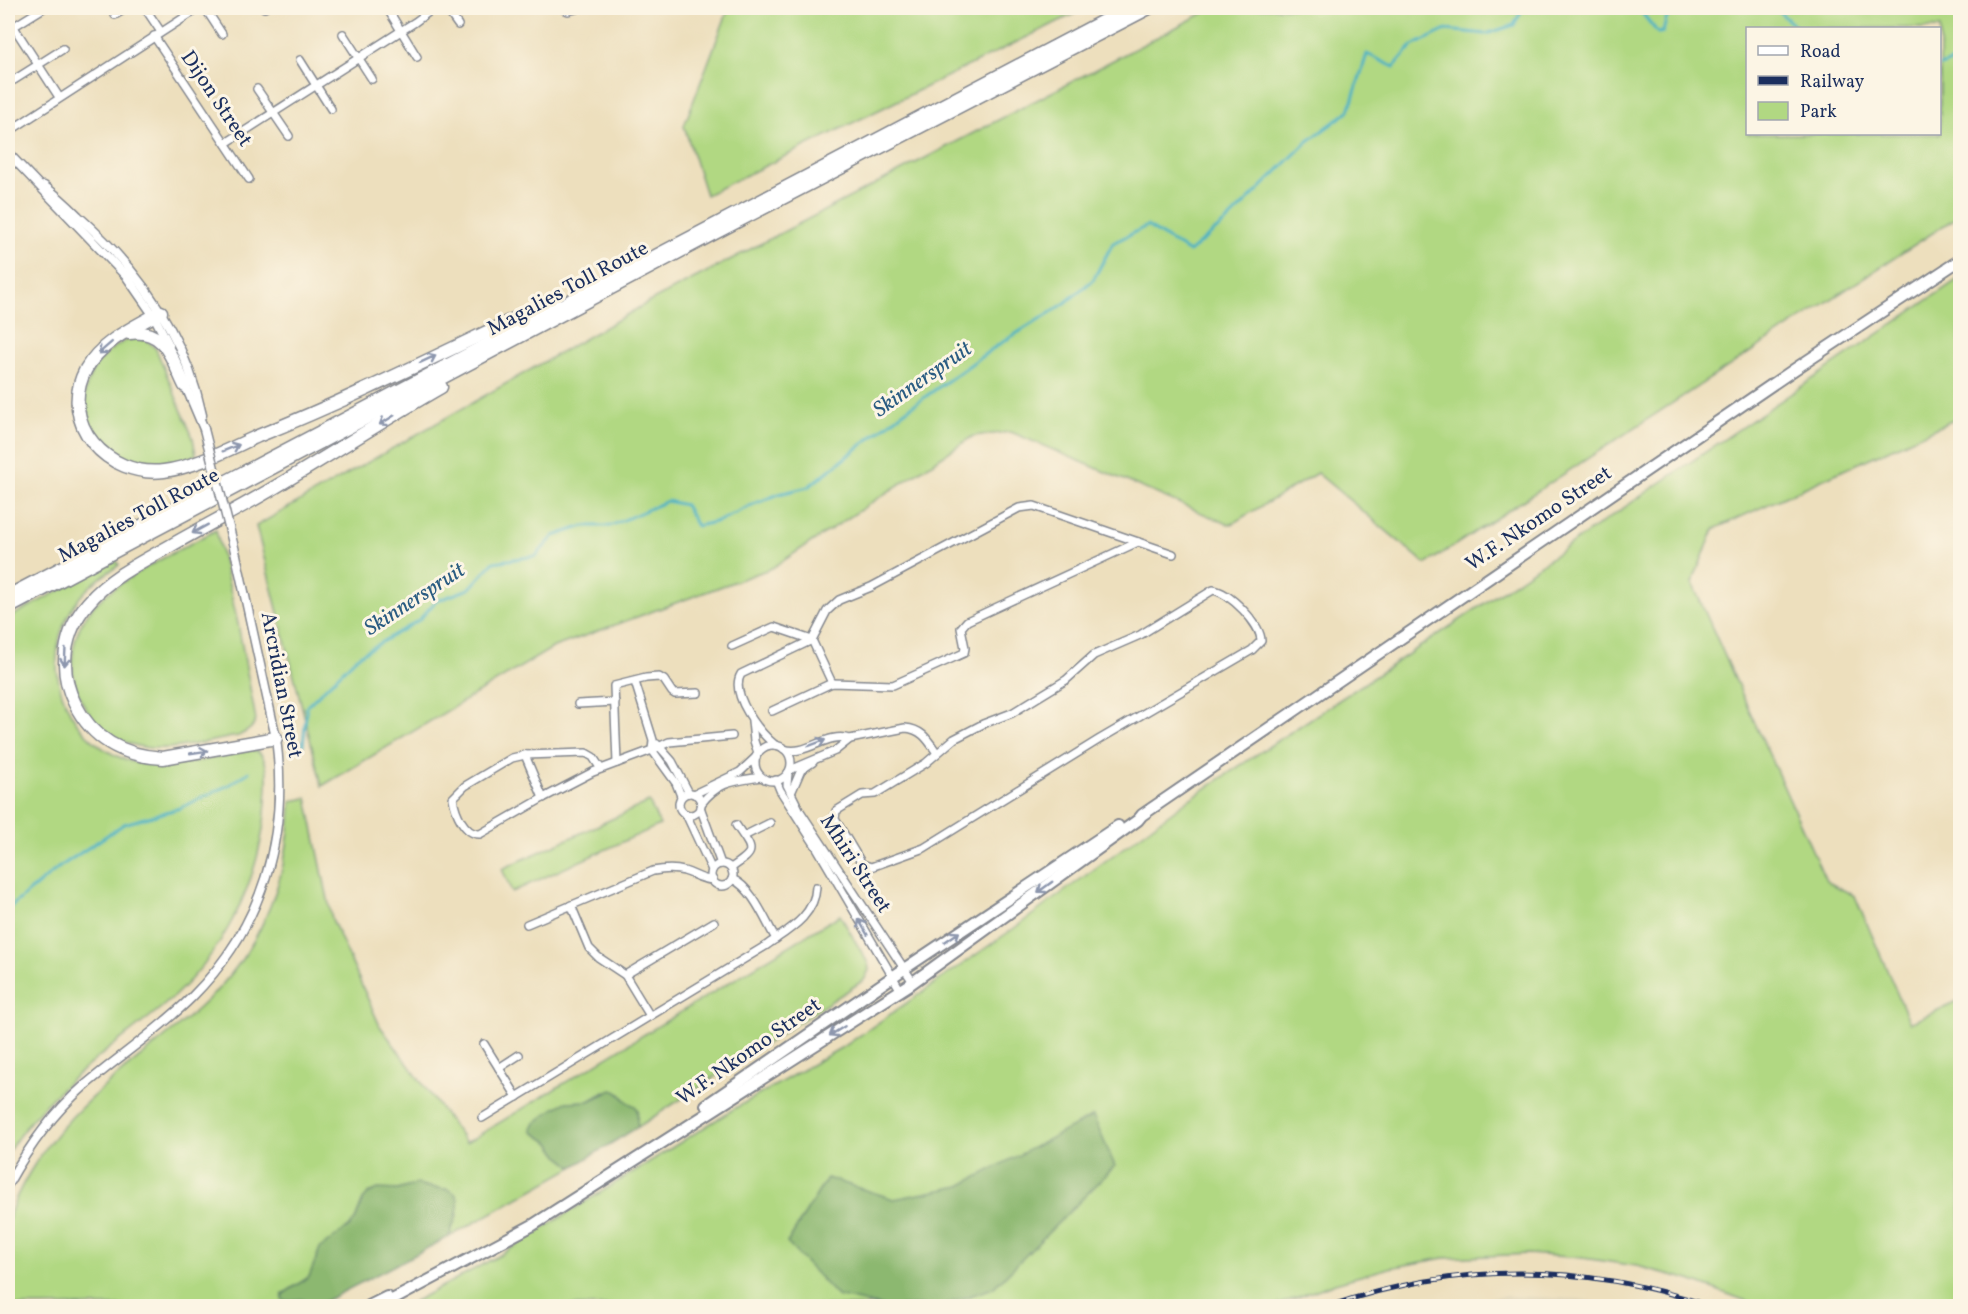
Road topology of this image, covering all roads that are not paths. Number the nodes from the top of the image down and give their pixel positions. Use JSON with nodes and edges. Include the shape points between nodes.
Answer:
{"nodes":[{"id":1,"x":127,"y":8,"type":"edge"},
{"id":2,"x":145,"y":8,"type":"edge"},
{"id":3,"x":199,"y":8,"type":"edge"},
{"id":4,"x":205,"y":8,"type":"edge"},
{"id":5,"x":387,"y":8,"type":"edge"},
{"id":6,"x":434,"y":8,"type":"edge"},
{"id":7,"x":446,"y":8,"type":"edge"},
{"id":8,"x":561,"y":8,"type":"edge"},
{"id":9,"x":580,"y":8,"type":"edge"},
{"id":10,"x":1128,"y":8,"type":"edge"},
{"id":11,"x":1149,"y":8,"type":"edge"},
{"id":12,"x":42,"y":9,"type":"edge"},
{"id":13,"x":115,"y":15,"type":"dead end"},
{"id":14,"x":8,"y":18,"type":"edge"},
{"id":15,"x":458,"y":25,"type":"dead end"},
{"id":16,"x":10,"y":28,"type":"edge"},
{"id":17,"x":401,"y":30,"type":"junction"},
{"id":18,"x":158,"y":34,"type":"junction"},
{"id":19,"x":222,"y":34,"type":"dead end"},
{"id":20,"x":343,"y":34,"type":"dead end"},
{"id":21,"x":63,"y":49,"type":"dead end"},
{"id":22,"x":359,"y":57,"type":"junction"},
{"id":23,"x":417,"y":57,"type":"dead end"},
{"id":24,"x":300,"y":60,"type":"dead end"},
{"id":25,"x":38,"y":65,"type":"junction"},
{"id":26,"x":372,"y":79,"type":"dead end"},
{"id":27,"x":14,"y":80,"type":"dead end"},
{"id":28,"x":316,"y":84,"type":"junction"},
{"id":29,"x":257,"y":89,"type":"dead end"},
{"id":30,"x":59,"y":97,"type":"junction"},
{"id":31,"x":331,"y":109,"type":"dead end"},
{"id":32,"x":273,"y":111,"type":"junction"},
{"id":33,"x":8,"y":132,"type":"edge"},
{"id":34,"x":288,"y":135,"type":"dead end"},
{"id":35,"x":226,"y":143,"type":"junction"},
{"id":36,"x":8,"y":153,"type":"edge"},
{"id":37,"x":249,"y":179,"type":"dead end"},
{"id":38,"x":709,"y":232,"type":"junction"},
{"id":39,"x":1960,"y":260,"type":"edge"},
{"id":40,"x":158,"y":314,"type":"junction"},
{"id":41,"x":123,"y":334,"type":"junction"},
{"id":42,"x":185,"y":386,"type":"junction"},
{"id":43,"x":202,"y":425,"type":"junction"},
{"id":44,"x":1138,"y":542,"type":"junction"},
{"id":45,"x":1173,"y":554,"type":"dead end"},
{"id":46,"x":8,"y":596,"type":"edge"},
{"id":47,"x":8,"y":608,"type":"edge"},
{"id":48,"x":812,"y":640,"type":"junction"},
{"id":49,"x":732,"y":646,"type":"dead end"},
{"id":50,"x":635,"y":682,"type":"junction"},
{"id":51,"x":832,"y":684,"type":"junction"},
{"id":52,"x":698,"y":693,"type":"dead end"},
{"id":53,"x":615,"y":702,"type":"junction"},
{"id":54,"x":578,"y":704,"type":"dead end"},
{"id":55,"x":772,"y":711,"type":"dead end"},
{"id":56,"x":752,"y":720,"type":"junction"},
{"id":57,"x":732,"y":736,"type":"dead end"},
{"id":58,"x":276,"y":738,"type":"junction"},
{"id":59,"x":850,"y":739,"type":"junction"},
{"id":60,"x":775,"y":745,"type":"junction"},
{"id":61,"x":656,"y":748,"type":"junction"},
{"id":62,"x":784,"y":749,"type":"junction"},
{"id":63,"x":937,"y":753,"type":"junction"},
{"id":64,"x":525,"y":755,"type":"junction"},
{"id":65,"x":757,"y":755,"type":"junction"},
{"id":66,"x":820,"y":757,"type":"junction"},
{"id":67,"x":617,"y":763,"type":"junction"},
{"id":68,"x":601,"y":769,"type":"junction"},
{"id":69,"x":789,"y":771,"type":"junction"},
{"id":70,"x":675,"y":775,"type":"junction"},
{"id":71,"x":761,"y":777,"type":"junction"},
{"id":72,"x":776,"y":780,"type":"junction"},
{"id":73,"x":691,"y":793,"type":"junction"},
{"id":74,"x":791,"y":793,"type":"junction"},
{"id":75,"x":681,"y":796,"type":"junction"},
{"id":76,"x":543,"y":798,"type":"junction"},
{"id":77,"x":700,"y":806,"type":"junction"},
{"id":78,"x":686,"y":814,"type":"junction"},
{"id":79,"x":1142,"y":814,"type":"junction"},
{"id":80,"x":770,"y":823,"type":"dead end"},
{"id":81,"x":736,"y":825,"type":"dead end"},
{"id":82,"x":710,"y":835,"type":"junction"},
{"id":83,"x":744,"y":836,"type":"junction"},
{"id":84,"x":698,"y":840,"type":"junction"},
{"id":85,"x":721,"y":864,"type":"junction"},
{"id":86,"x":730,"y":868,"type":"junction"},
{"id":87,"x":712,"y":870,"type":"junction"},
{"id":88,"x":732,"y":879,"type":"junction"},
{"id":89,"x":713,"y":880,"type":"junction"},
{"id":90,"x":816,"y":887,"type":"dead end"},
{"id":91,"x":571,"y":905,"type":"junction"},
{"id":92,"x":714,"y":922,"type":"dead end"},
{"id":93,"x":527,"y":924,"type":"dead end"},
{"id":94,"x":776,"y":939,"type":"junction"},
{"id":95,"x":904,"y":969,"type":"junction"},
{"id":96,"x":626,"y":975,"type":"junction"},
{"id":97,"x":892,"y":977,"type":"junction"},
{"id":98,"x":913,"y":982,"type":"junction"},
{"id":99,"x":901,"y":991,"type":"junction"},
{"id":100,"x":650,"y":1016,"type":"junction"},
{"id":101,"x":484,"y":1044,"type":"dead end"},
{"id":102,"x":519,"y":1055,"type":"dead end"},
{"id":103,"x":499,"y":1068,"type":"junction"},
{"id":104,"x":517,"y":1097,"type":"junction"},
{"id":105,"x":483,"y":1118,"type":"dead end"},
{"id":106,"x":8,"y":1184,"type":"edge"},
{"id":107,"x":369,"y":1306,"type":"edge"},
{"id":108,"x":381,"y":1306,"type":"edge"}],
"edges":[{"from":1,"to":13,"type":"street"},
{"from":2,"to":18,"type":"street","name":"Dijon Street"},
{"from":3,"to":18,"type":"street"},
{"from":4,"to":19,"type":"street"},
{"from":5,"to":17,"type":"street"},
{"from":6,"to":17,"type":"street"},
{"from":7,"to":15,"type":"street"},
{"from":8,"to":9,"type":"street"},
{"from":10,"to":38,"type":"highway","name":"Magalies Toll Route"},
{"from":11,"to":38,"type":"highway","name":"Magalies Toll Route"},
{"from":12,"to":16,"type":"street"},
{"from":14,"to":16,"type":"street"},
{"from":16,"to":25,"type":"street"},
{"from":17,"to":22,"type":"street"},
{"from":17,"to":23,"type":"street"},
{"from":18,"to":30,"type":"street"},
{"from":18,"to":35,"type":"street","name":"Dijon Street"},
{"from":20,"to":22,"type":"street"},
{"from":21,"to":25,"type":"street"},
{"from":22,"to":26,"type":"street"},
{"from":22,"to":28,"type":"street"},
{"from":24,"to":28,"type":"street"},
{"from":25,"to":27,"type":"street"},
{"from":25,"to":30,"type":"street"},
{"from":28,"to":31,"type":"street"},
{"from":28,"to":32,"type":"street"},
{"from":29,"to":32,"type":"street"},
{"from":30,"to":33,"type":"street"},
{"from":32,"to":34,"type":"street"},
{"from":32,"to":35,"type":"street"},
{"from":35,"to":37,"type":"street","name":"Dijon Street"},
{"from":36,"to":40,"type":"street","name":"Arcridian Street"},
{"from":41,"to":38,"type":"highway","one_way":true,"via":[[101,348],[87,369],[79,386],[80,420],[96,448],[112,461],[130,468],[165,471],[297,421]]},
{"from":38,"to":46,"type":"highway","name":"Magalies Toll Route"},
{"from":38,"to":47,"type":"highway","name":"Magalies Toll Route"},
{"from":38,"to":58,"type":"highway","one_way":true,"via":[[122,574],[87,603],[75,621],[64,661],[70,696],[90,728],[106,742],[145,757],[163,758]]},
{"from":39,"to":79,"type":"main road","name":"W.F. Nkomo Street"},
{"from":40,"to":41,"type":"highway"},
{"from":40,"to":42,"type":"street","name":"Arcridian Street"},
{"from":40,"to":43,"type":"street","name":"Arcridian Street","via":[[178,344],[193,381]]},
{"from":41,"to":42,"type":"highway","via":[[141,331],[158,337]]},
{"from":42,"to":43,"type":"street","name":"Arcridian Street"},
{"from":43,"to":58,"type":"street","name":"Arcridian Street","bridge":true,"via":[[236,555]]},
{"from":44,"to":45,"type":"street"},
{"from":44,"to":48,"type":"street","via":[[1034,506],[1019,508],[839,600],[827,611]]},
{"from":44,"to":51,"type":"street","via":[[967,621],[961,628],[964,653],[893,686]]},
{"from":48,"to":49,"type":"street","via":[[774,627]]},
{"from":48,"to":51,"type":"street"},
{"from":48,"to":56,"type":"street","via":[[741,674],[737,688]]},
{"from":50,"to":52,"type":"street","via":[[659,677],[672,692]]},
{"from":50,"to":53,"type":"street","via":[[614,686]]},
{"from":50,"to":61,"type":"street"},
{"from":51,"to":55,"type":"street"},
{"from":53,"to":54,"type":"street"},
{"from":53,"to":67,"type":"street"},
{"from":56,"to":60,"type":"street"},
{"from":56,"to":65,"type":"street"},
{"from":57,"to":61,"type":"street","via":[[669,742]]},
{"from":58,"to":106,"type":"street","name":"Arcridian Street","via":[[279,814],[273,850],[262,891],[244,929],[220,966],[192,997],[51,1118]]},
{"from":62,"to":59,"type":"street","one_way":true,"via":[[797,750],[834,737]]},
{"from":59,"to":63,"type":"street","via":[[914,729],[922,733]]},
{"from":59,"to":66,"type":"street"},
{"from":60,"to":62,"type":"street"},
{"from":60,"to":65,"type":"street","via":[[765,747]]},
{"from":61,"to":67,"type":"street"},
{"from":61,"to":70,"type":"street"},
{"from":62,"to":69,"type":"street","via":[[790,756]]},
{"from":63,"to":63,"type":"street","via":[[954,739],[1056,687],[1094,655],[1140,635],[1213,590],[1225,593],[1261,634],[1261,641],[1252,650],[924,848],[864,866],[835,819],[836,811],[862,795],[875,794]]},
{"from":64,"to":68,"type":"street","via":[[586,753]]},
{"from":64,"to":76,"type":"street"},
{"from":64,"to":76,"type":"street","via":[[512,758],[465,786],[453,798],[454,807],[468,831],[480,834]]},
{"from":65,"to":71,"type":"street","via":[[756,767]]},
{"from":65,"to":73,"type":"street","via":[[740,772]]},
{"from":66,"to":69,"type":"street"},
{"from":66,"to":74,"type":"street","via":[[801,770]]},
{"from":67,"to":68,"type":"street"},
{"from":68,"to":76,"type":"street"},
{"from":69,"to":72,"type":"street"},
{"from":69,"to":74,"type":"street","name":"Mhiri Street","via":[[786,783]]},
{"from":70,"to":73,"type":"street"},
{"from":70,"to":75,"type":"street"},
{"from":71,"to":72,"type":"street"},
{"from":71,"to":77,"type":"street","via":[[715,788]]},
{"from":97,"to":72,"type":"street","name":"Mhiri Street","one_way":true},
{"from":73,"to":75,"type":"street"},
{"from":73,"to":77,"type":"street","via":[[699,798]]},
{"from":74,"to":95,"type":"street","name":"Mhiri Street"},
{"from":75,"to":78,"type":"street","via":[[679,807]]},
{"from":77,"to":78,"type":"street","via":[[696,813]]},
{"from":77,"to":82,"type":"street"},
{"from":78,"to":84,"type":"street"},
{"from":95,"to":79,"type":"main road","name":"W.F. Nkomo Street","one_way":true},
{"from":79,"to":98,"type":"main road","name":"W.F. Nkomo Street","one_way":true},
{"from":80,"to":83,"type":"street"},
{"from":81,"to":83,"type":"street"},
{"from":82,"to":84,"type":"street"},
{"from":82,"to":85,"type":"street"},
{"from":83,"to":86,"type":"street","via":[[749,845],[748,857]]},
{"from":84,"to":87,"type":"street"},
{"from":85,"to":86,"type":"street"},
{"from":85,"to":87,"type":"street"},
{"from":86,"to":88,"type":"street"},
{"from":87,"to":89,"type":"street"},
{"from":88,"to":89,"type":"street","via":[[724,885]]},
{"from":88,"to":94,"type":"street","via":[[747,890]]},
{"from":89,"to":91,"type":"street","via":[[675,869],[652,871]]},
{"from":90,"to":94,"type":"street","via":[[805,916]]},
{"from":91,"to":93,"type":"street"},
{"from":91,"to":96,"type":"street","via":[[593,953]]},
{"from":92,"to":96,"type":"street"},
{"from":94,"to":100,"type":"street"},
{"from":95,"to":97,"type":"main road","name":"W.F. Nkomo Street"},
{"from":95,"to":98,"type":"street","name":"Mhiri Street"},
{"from":96,"to":100,"type":"street"},
{"from":97,"to":99,"type":"street","name":"Mhiri Street"},
{"from":97,"to":107,"type":"main road","name":"W.F. Nkomo Street","via":[[680,1123],[525,1223]]},
{"from":98,"to":99,"type":"main road","name":"W.F. Nkomo Street"},
{"from":99,"to":108,"type":"main road","name":"W.F. Nkomo Street","one_way":true,"via":[[533,1225]]},
{"from":100,"to":104,"type":"street"},
{"from":101,"to":103,"type":"street"},
{"from":102,"to":103,"type":"street"},
{"from":103,"to":104,"type":"street"},
{"from":104,"to":105,"type":"street"}]}
